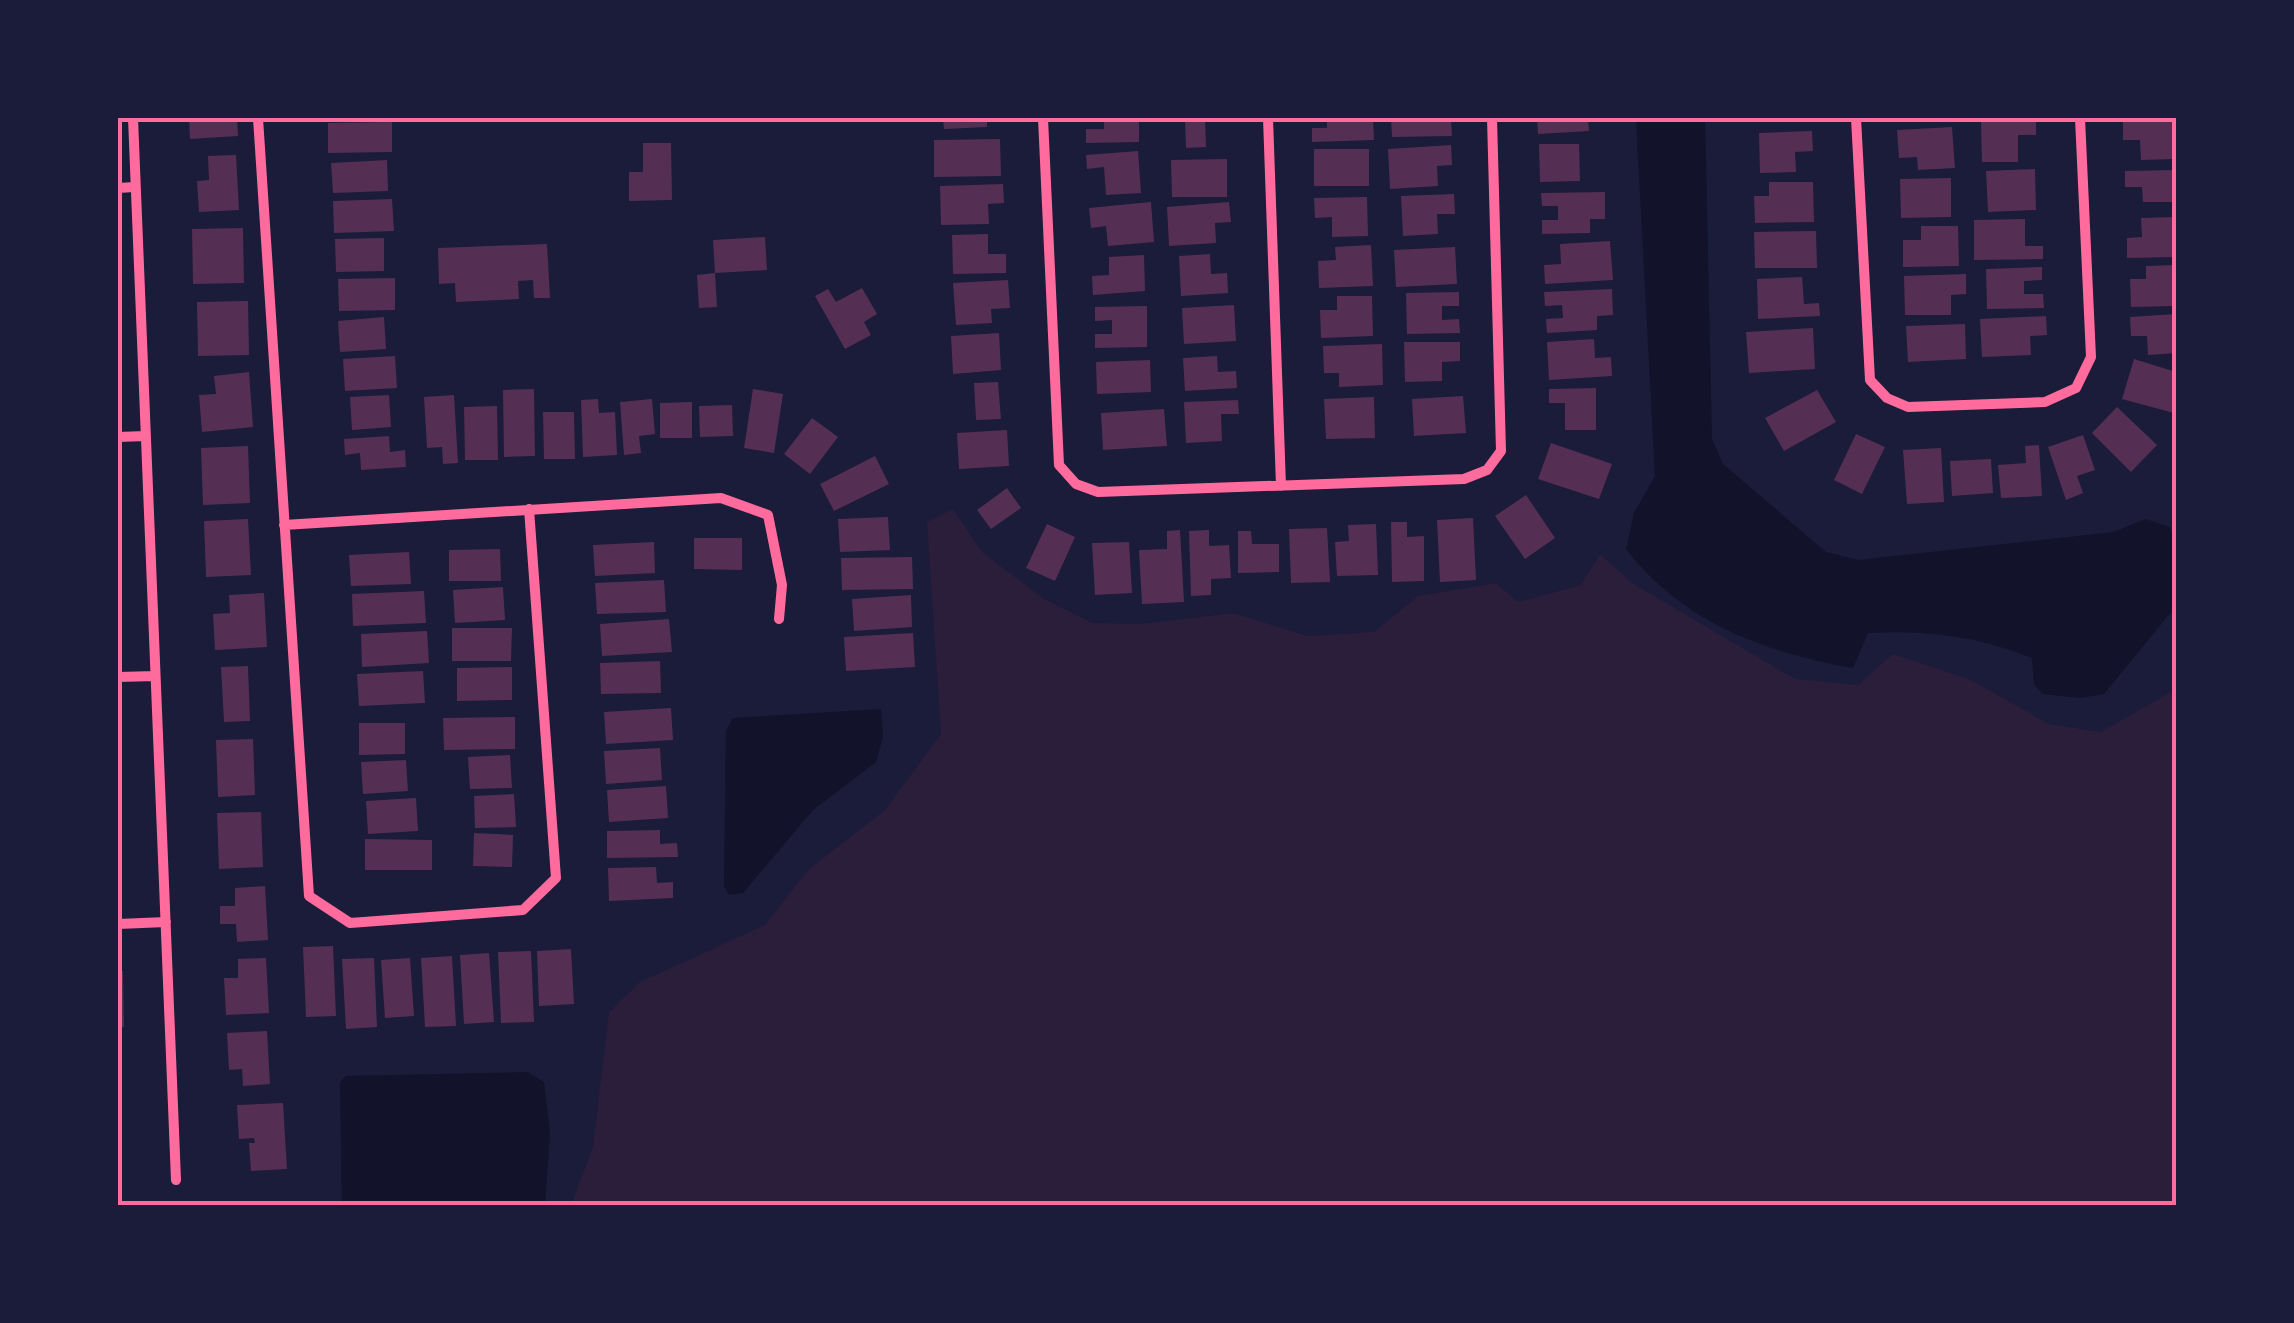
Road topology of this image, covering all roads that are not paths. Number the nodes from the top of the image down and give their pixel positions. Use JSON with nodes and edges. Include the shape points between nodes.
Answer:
{"nodes":[{"id":1,"x":133,"y":118,"type":"edge"},
{"id":2,"x":258,"y":118,"type":"edge"},
{"id":3,"x":1043,"y":118,"type":"edge"},
{"id":4,"x":1268,"y":118,"type":"edge"},
{"id":5,"x":1492,"y":118,"type":"edge"},
{"id":6,"x":1856,"y":118,"type":"edge"},
{"id":7,"x":2080,"y":118,"type":"edge"},
{"id":8,"x":134,"y":187,"type":"junction"},
{"id":9,"x":118,"y":188,"type":"edge"},
{"id":10,"x":145,"y":436,"type":"junction"},
{"id":11,"x":118,"y":437,"type":"edge"},
{"id":12,"x":1281,"y":486,"type":"junction"},
{"id":13,"x":528,"y":508,"type":"junction"},
{"id":14,"x":284,"y":524,"type":"junction"},
{"id":15,"x":779,"y":619,"type":"dead end"},
{"id":16,"x":155,"y":676,"type":"junction"},
{"id":17,"x":118,"y":678,"type":"edge"},
{"id":18,"x":166,"y":922,"type":"junction"},
{"id":19,"x":118,"y":924,"type":"edge"},
{"id":20,"x":176,"y":1180,"type":"dead end"}],
"edges":[{"from":1,"to":8,"type":"street"},
{"from":2,"to":14,"type":"street"},
{"from":3,"to":12,"type":"street","via":[[1059,466],[1076,484],[1098,492]]},
{"from":4,"to":12,"type":"street"},
{"from":5,"to":12,"type":"street","via":[[1502,451],[1487,470],[1464,480]]},
{"from":6,"to":7,"type":"street","via":[[1870,380],[1886,398],[1908,406],[2044,402],[2076,388],[2090,357]]},
{"from":8,"to":9,"type":"street"},
{"from":8,"to":10,"type":"street"},
{"from":10,"to":11,"type":"street"},
{"from":10,"to":16,"type":"street"},
{"from":13,"to":14,"type":"street"},
{"from":13,"to":14,"type":"street","via":[[556,878],[524,910],[350,923],[310,896]]},
{"from":13,"to":15,"type":"street","via":[[721,498],[768,514],[782,586]]},
{"from":16,"to":17,"type":"street"},
{"from":16,"to":18,"type":"street"},
{"from":18,"to":19,"type":"street"},
{"from":18,"to":20,"type":"street"}]}
